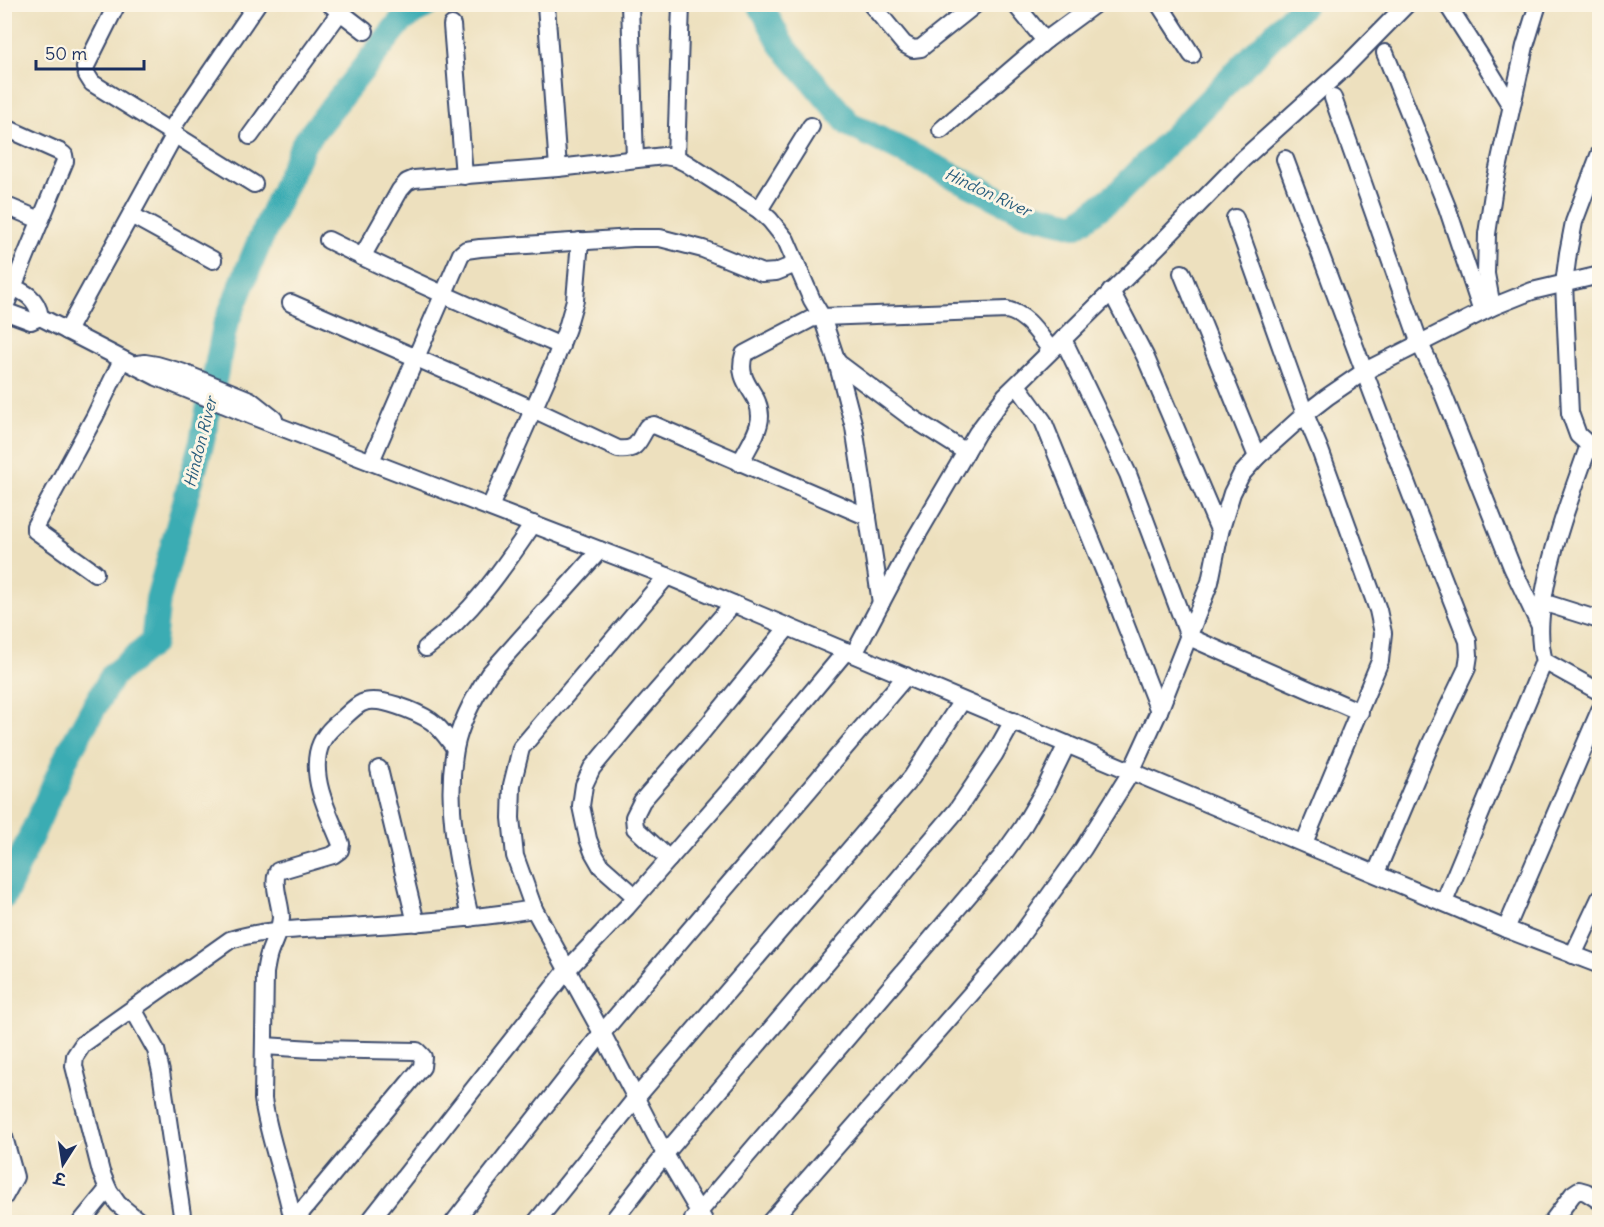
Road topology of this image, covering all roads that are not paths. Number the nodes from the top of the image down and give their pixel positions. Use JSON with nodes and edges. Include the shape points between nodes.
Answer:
{"nodes":[{"id":1,"x":117,"y":4,"type":"edge"},
{"id":2,"x":257,"y":4,"type":"edge"},
{"id":3,"x":630,"y":4,"type":"edge"},
{"id":4,"x":681,"y":4,"type":"edge"},
{"id":5,"x":871,"y":4,"type":"edge"},
{"id":6,"x":976,"y":4,"type":"edge"},
{"id":7,"x":1015,"y":4,"type":"edge"},
{"id":8,"x":1095,"y":4,"type":"edge"},
{"id":9,"x":1159,"y":4,"type":"edge"},
{"id":10,"x":1407,"y":4,"type":"edge"},
{"id":11,"x":1447,"y":4,"type":"edge"},
{"id":12,"x":1538,"y":4,"type":"edge"},
{"id":13,"x":546,"y":6,"type":"edge"},
{"id":14,"x":335,"y":8,"type":"edge"},
{"id":15,"x":452,"y":25,"type":"dead end"},
{"id":16,"x":365,"y":31,"type":"dead end"},
{"id":17,"x":1046,"y":39,"type":"junction"},
{"id":18,"x":1385,"y":52,"type":"dead end"},
{"id":19,"x":1192,"y":55,"type":"dead end"},
{"id":20,"x":1333,"y":98,"type":"dead end"},
{"id":21,"x":1511,"y":106,"type":"junction"},
{"id":22,"x":811,"y":126,"type":"dead end"},
{"id":23,"x":4,"y":127,"type":"edge"},
{"id":24,"x":941,"y":130,"type":"dead end"},
{"id":25,"x":172,"y":132,"type":"junction"},
{"id":26,"x":250,"y":136,"type":"dead end"},
{"id":27,"x":1599,"y":153,"type":"edge"},
{"id":28,"x":676,"y":158,"type":"junction"},
{"id":29,"x":635,"y":159,"type":"junction"},
{"id":30,"x":1286,"y":159,"type":"dead end"},
{"id":31,"x":558,"y":168,"type":"junction"},
{"id":32,"x":464,"y":176,"type":"junction"},
{"id":33,"x":254,"y":184,"type":"dead end"},
{"id":34,"x":4,"y":206,"type":"edge"},
{"id":35,"x":759,"y":210,"type":"junction"},
{"id":36,"x":131,"y":214,"type":"junction"},
{"id":37,"x":1235,"y":218,"type":"dead end"},
{"id":38,"x":40,"y":220,"type":"junction"},
{"id":39,"x":328,"y":240,"type":"dead end"},
{"id":40,"x":580,"y":241,"type":"junction"},
{"id":41,"x":362,"y":257,"type":"junction"},
{"id":42,"x":213,"y":260,"type":"dead end"},
{"id":43,"x":796,"y":264,"type":"junction"},
{"id":44,"x":1182,"y":273,"type":"dead end"},
{"id":45,"x":1599,"y":275,"type":"edge"},
{"id":46,"x":1564,"y":284,"type":"junction"},
{"id":47,"x":9,"y":285,"type":"edge"},
{"id":48,"x":1111,"y":291,"type":"junction"},
{"id":49,"x":443,"y":295,"type":"junction"},
{"id":50,"x":291,"y":303,"type":"dead end"},
{"id":51,"x":4,"y":310,"type":"edge"},
{"id":52,"x":1487,"y":310,"type":"junction"},
{"id":53,"x":40,"y":317,"type":"junction"},
{"id":54,"x":822,"y":317,"type":"junction"},
{"id":55,"x":67,"y":332,"type":"junction"},
{"id":56,"x":1420,"y":344,"type":"junction"},
{"id":57,"x":1057,"y":345,"type":"junction"},
{"id":58,"x":561,"y":346,"type":"junction"},
{"id":59,"x":416,"y":357,"type":"junction"},
{"id":60,"x":128,"y":362,"type":"junction"},
{"id":61,"x":837,"y":362,"type":"junction"},
{"id":62,"x":1365,"y":371,"type":"junction"},
{"id":63,"x":1017,"y":385,"type":"junction"},
{"id":64,"x":251,"y":408,"type":"junction"},
{"id":65,"x":533,"y":409,"type":"junction"},
{"id":66,"x":1305,"y":414,"type":"junction"},
{"id":67,"x":1594,"y":446,"type":"edge"},
{"id":68,"x":966,"y":452,"type":"junction"},
{"id":69,"x":1257,"y":457,"type":"junction"},
{"id":70,"x":371,"y":461,"type":"junction"},
{"id":71,"x":740,"y":463,"type":"junction"},
{"id":72,"x":490,"y":507,"type":"junction"},
{"id":73,"x":868,"y":516,"type":"junction"},
{"id":74,"x":533,"y":524,"type":"junction"},
{"id":75,"x":1220,"y":532,"type":"junction"},
{"id":76,"x":600,"y":550,"type":"junction"},
{"id":77,"x":95,"y":573,"type":"dead end"},
{"id":78,"x":667,"y":576,"type":"junction"},
{"id":79,"x":1542,"y":602,"type":"junction"},
{"id":80,"x":881,"y":603,"type":"junction"},
{"id":81,"x":733,"y":604,"type":"junction"},
{"id":82,"x":1599,"y":619,"type":"edge"},
{"id":83,"x":1540,"y":626,"type":"junction"},
{"id":84,"x":788,"y":627,"type":"junction"},
{"id":85,"x":1189,"y":637,"type":"junction"},
{"id":86,"x":426,"y":648,"type":"dead end"},
{"id":87,"x":850,"y":653,"type":"junction"},
{"id":88,"x":1544,"y":662,"type":"junction"},
{"id":89,"x":906,"y":676,"type":"junction"},
{"id":90,"x":1599,"y":692,"type":"edge"},
{"id":91,"x":962,"y":701,"type":"junction"},
{"id":92,"x":1599,"y":710,"type":"edge"},
{"id":93,"x":1159,"y":711,"type":"junction"},
{"id":94,"x":1360,"y":712,"type":"junction"},
{"id":95,"x":1012,"y":721,"type":"junction"},
{"id":96,"x":1067,"y":744,"type":"junction"},
{"id":97,"x":455,"y":748,"type":"junction"},
{"id":98,"x":379,"y":769,"type":"dead end"},
{"id":99,"x":1131,"y":772,"type":"junction"},
{"id":100,"x":1304,"y":843,"type":"junction"},
{"id":101,"x":669,"y":859,"type":"junction"},
{"id":102,"x":1376,"y":873,"type":"junction"},
{"id":103,"x":636,"y":897,"type":"junction"},
{"id":104,"x":1599,"y":898,"type":"edge"},
{"id":105,"x":1444,"y":902,"type":"junction"},
{"id":106,"x":534,"y":909,"type":"junction"},
{"id":107,"x":470,"y":918,"type":"junction"},
{"id":108,"x":416,"y":923,"type":"junction"},
{"id":109,"x":1506,"y":929,"type":"junction"},
{"id":110,"x":278,"y":931,"type":"junction"},
{"id":111,"x":1573,"y":955,"type":"junction"},
{"id":112,"x":1599,"y":965,"type":"edge"},
{"id":113,"x":567,"y":970,"type":"junction"},
{"id":114,"x":133,"y":1009,"type":"junction"},
{"id":115,"x":602,"y":1033,"type":"junction"},
{"id":116,"x":264,"y":1046,"type":"junction"},
{"id":117,"x":636,"y":1098,"type":"junction"},
{"id":118,"x":4,"y":1137,"type":"edge"},
{"id":119,"x":665,"y":1154,"type":"junction"},
{"id":120,"x":108,"y":1189,"type":"junction"},
{"id":121,"x":4,"y":1197,"type":"edge"},
{"id":122,"x":1599,"y":1201,"type":"edge"},
{"id":123,"x":698,"y":1219,"type":"edge"},
{"id":124,"x":81,"y":1222,"type":"edge"},
{"id":125,"x":140,"y":1222,"type":"edge"},
{"id":126,"x":183,"y":1222,"type":"edge"},
{"id":127,"x":293,"y":1222,"type":"edge"},
{"id":128,"x":369,"y":1222,"type":"edge"},
{"id":129,"x":454,"y":1222,"type":"edge"},
{"id":130,"x":536,"y":1222,"type":"edge"},
{"id":131,"x":612,"y":1222,"type":"edge"},
{"id":132,"x":770,"y":1222,"type":"edge"},
{"id":133,"x":1552,"y":1222,"type":"edge"}],
"edges":[{"from":1,"to":25,"type":"street","via":[[85,68],[87,75],[92,83]]},
{"from":2,"to":25,"type":"street"},
{"from":3,"to":29,"type":"street"},
{"from":4,"to":28,"type":"street"},
{"from":5,"to":6,"type":"street","via":[[904,44],[913,49],[921,48]]},
{"from":7,"to":17,"type":"street"},
{"from":8,"to":17,"type":"street"},
{"from":9,"to":19,"type":"street"},
{"from":10,"to":48,"type":"street"},
{"from":11,"to":21,"type":"street"},
{"from":12,"to":21,"type":"street"},
{"from":13,"to":31,"type":"street"},
{"from":14,"to":16,"type":"street"},
{"from":14,"to":26,"type":"street"},
{"from":15,"to":32,"type":"street"},
{"from":17,"to":24,"type":"street"},
{"from":18,"to":52,"type":"street"},
{"from":20,"to":56,"type":"street"},
{"from":21,"to":52,"type":"street","via":[[1487,234]]},
{"from":22,"to":35,"type":"street"},
{"from":23,"to":38,"type":"street","via":[[64,155],[63,167]]},
{"from":25,"to":33,"type":"street"},
{"from":25,"to":36,"type":"street"},
{"from":27,"to":46,"type":"street","via":[[1574,222]]},
{"from":28,"to":29,"type":"street"},
{"from":28,"to":35,"type":"street"},
{"from":29,"to":31,"type":"street"},
{"from":30,"to":62,"type":"street"},
{"from":31,"to":32,"type":"street"},
{"from":32,"to":41,"type":"street","via":[[406,182]]},
{"from":34,"to":38,"type":"street"},
{"from":35,"to":43,"type":"street","via":[[786,240]]},
{"from":36,"to":42,"type":"street"},
{"from":36,"to":55,"type":"street"},
{"from":37,"to":66,"type":"street"},
{"from":38,"to":47,"type":"street"},
{"from":39,"to":41,"type":"street"},
{"from":40,"to":43,"type":"street","via":[[660,238],[703,249],[762,273]]},
{"from":40,"to":49,"type":"street","via":[[466,250]]},
{"from":40,"to":58,"type":"street","via":[[575,300]]},
{"from":41,"to":49,"type":"street"},
{"from":43,"to":54,"type":"street"},
{"from":44,"to":69,"type":"street"},
{"from":45,"to":46,"type":"street"},
{"from":46,"to":52,"type":"street","via":[[1532,291]]},
{"from":46,"to":67,"type":"street","via":[[1570,412],[1578,435]]},
{"from":47,"to":51,"type":"street"},
{"from":47,"to":53,"type":"street","via":[[32,298]]},
{"from":48,"to":57,"type":"street"},
{"from":48,"to":75,"type":"street","via":[[1145,356]]},
{"from":49,"to":58,"type":"street"},
{"from":49,"to":59,"type":"street"},
{"from":50,"to":59,"type":"street"},
{"from":51,"to":53,"type":"street","via":[[31,321]]},
{"from":52,"to":56,"type":"street"},
{"from":53,"to":55,"type":"street"},
{"from":54,"to":57,"type":"street","via":[[1007,310],[1025,318]]},
{"from":54,"to":61,"type":"street"},
{"from":54,"to":71,"type":"street","via":[[744,354],[741,374],[760,416]]},
{"from":55,"to":60,"type":"street"},
{"from":56,"to":62,"type":"street"},
{"from":56,"to":83,"type":"street"},
{"from":57,"to":63,"type":"street"},
{"from":57,"to":85,"type":"street","via":[[1128,474]]},
{"from":58,"to":65,"type":"street"},
{"from":59,"to":65,"type":"street"},
{"from":59,"to":70,"type":"street"},
{"from":60,"to":64,"type":"street","via":[[157,377]]},
{"from":60,"to":64,"type":"street","via":[[181,372]]},
{"from":60,"to":77,"type":"street","via":[[103,400],[35,526],[35,530]]},
{"from":61,"to":68,"type":"street","via":[[909,416]]},
{"from":61,"to":73,"type":"street","via":[[854,427]]},
{"from":62,"to":66,"type":"street"},
{"from":62,"to":102,"type":"street","via":[[1468,641],[1469,654],[1467,668]]},
{"from":63,"to":68,"type":"street"},
{"from":63,"to":93,"type":"street","via":[[1043,422]]},
{"from":64,"to":70,"type":"street","via":[[284,428]]},
{"from":65,"to":71,"type":"street","via":[[618,449],[633,449],[647,427],[654,425]]},
{"from":65,"to":72,"type":"street"},
{"from":66,"to":69,"type":"street"},
{"from":66,"to":94,"type":"street","via":[[1378,610],[1383,633],[1380,661]]},
{"from":67,"to":79,"type":"street","via":[[1556,540]]},
{"from":68,"to":80,"type":"street"},
{"from":69,"to":75,"type":"street","via":[[1232,493]]},
{"from":70,"to":72,"type":"street"},
{"from":71,"to":73,"type":"street"},
{"from":72,"to":74,"type":"street"},
{"from":73,"to":80,"type":"street"},
{"from":74,"to":76,"type":"street"},
{"from":74,"to":86,"type":"street","via":[[481,597]]},
{"from":75,"to":85,"type":"street","via":[[1210,582]]},
{"from":76,"to":78,"type":"street"},
{"from":76,"to":97,"type":"street","via":[[489,674],[466,715]]},
{"from":78,"to":81,"type":"street"},
{"from":78,"to":106,"type":"street","via":[[521,748],[512,785],[511,818],[515,856]]},
{"from":79,"to":82,"type":"street"},
{"from":79,"to":83,"type":"street"},
{"from":80,"to":87,"type":"street"},
{"from":81,"to":84,"type":"street"},
{"from":81,"to":103,"type":"street","via":[[592,768],[585,785],[581,806],[593,852],[601,866]]},
{"from":83,"to":88,"type":"street"},
{"from":84,"to":87,"type":"street"},
{"from":84,"to":101,"type":"street","via":[[642,801],[634,817],[635,828]]},
{"from":85,"to":93,"type":"street"},
{"from":85,"to":94,"type":"street"},
{"from":87,"to":89,"type":"street"},
{"from":87,"to":101,"type":"street"},
{"from":88,"to":90,"type":"street"},
{"from":88,"to":105,"type":"street"},
{"from":89,"to":91,"type":"street"},
{"from":89,"to":115,"type":"street"},
{"from":91,"to":95,"type":"street"},
{"from":91,"to":117,"type":"street","via":[[912,777]]},
{"from":92,"to":109,"type":"street"},
{"from":93,"to":99,"type":"street"},
{"from":94,"to":100,"type":"street"},
{"from":95,"to":96,"type":"street"},
{"from":95,"to":119,"type":"street","via":[[957,810]]},
{"from":96,"to":99,"type":"street"},
{"from":96,"to":123,"type":"street","via":[[1046,789],[1002,856]]},
{"from":97,"to":107,"type":"street","via":[[451,810]]},
{"from":97,"to":110,"type":"street","via":[[432,722],[374,700],[363,702],[330,729],[321,741],[317,776],[340,850],[278,871]]},
{"from":98,"to":108,"type":"street"},
{"from":99,"to":100,"type":"street"},
{"from":99,"to":132,"type":"street","via":[[1083,849],[1013,946]]},
{"from":100,"to":102,"type":"street"},
{"from":101,"to":103,"type":"street"},
{"from":102,"to":105,"type":"street"},
{"from":103,"to":113,"type":"street"},
{"from":104,"to":111,"type":"street"},
{"from":105,"to":109,"type":"street"},
{"from":106,"to":107,"type":"street"},
{"from":106,"to":113,"type":"street"},
{"from":107,"to":108,"type":"street"},
{"from":108,"to":110,"type":"street"},
{"from":109,"to":111,"type":"street"},
{"from":110,"to":114,"type":"street","via":[[230,940]]},
{"from":110,"to":116,"type":"street","via":[[265,973]]},
{"from":111,"to":112,"type":"street"},
{"from":113,"to":115,"type":"street"},
{"from":113,"to":128,"type":"street"},
{"from":114,"to":120,"type":"street","via":[[83,1044],[75,1056],[74,1066]]},
{"from":114,"to":126,"type":"street","via":[[156,1050]]},
{"from":115,"to":117,"type":"street"},
{"from":115,"to":129,"type":"street"},
{"from":116,"to":127,"type":"street","via":[[266,1119]]},
{"from":116,"to":127,"type":"street","via":[[417,1051],[423,1057],[422,1067]]},
{"from":117,"to":119,"type":"street"},
{"from":117,"to":130,"type":"street"},
{"from":118,"to":121,"type":"street","via":[[15,1177]]},
{"from":119,"to":123,"type":"street"},
{"from":119,"to":131,"type":"street"},
{"from":120,"to":124,"type":"street"},
{"from":120,"to":125,"type":"street","via":[[118,1204]]},
{"from":122,"to":133,"type":"street","via":[[1579,1190]]}]}
